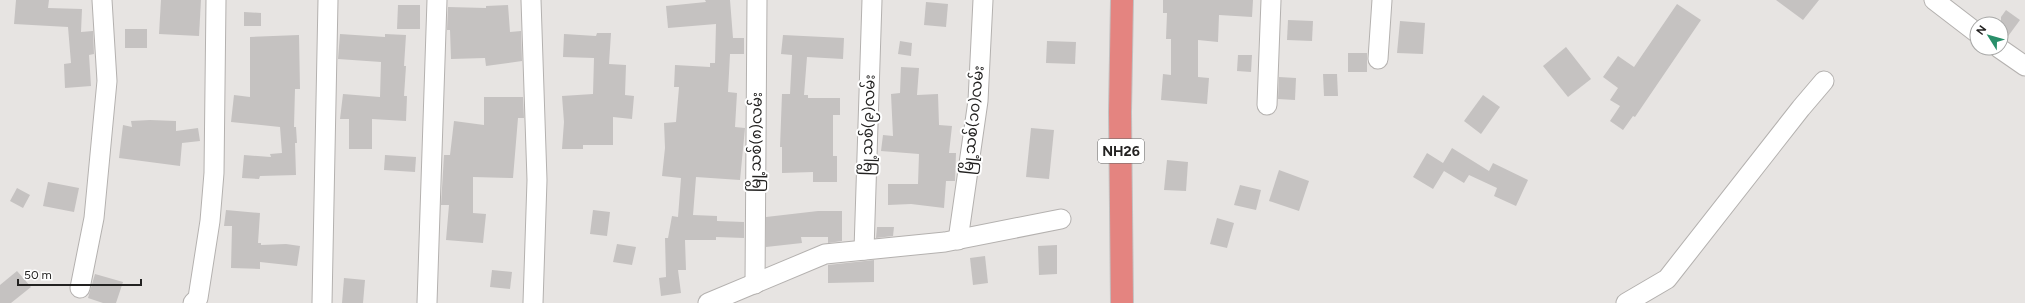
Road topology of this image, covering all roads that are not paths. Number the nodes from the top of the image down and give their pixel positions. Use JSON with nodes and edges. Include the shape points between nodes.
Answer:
{"nodes":[{"id":1,"x":102,"y":0,"type":"edge"},
{"id":2,"x":216,"y":0,"type":"edge"},
{"id":3,"x":328,"y":0,"type":"edge"},
{"id":4,"x":437,"y":0,"type":"edge"},
{"id":5,"x":531,"y":0,"type":"edge"},
{"id":6,"x":758,"y":0,"type":"edge"},
{"id":7,"x":872,"y":0,"type":"edge"},
{"id":8,"x":983,"y":0,"type":"edge"},
{"id":9,"x":1122,"y":0,"type":"edge"},
{"id":10,"x":1271,"y":0,"type":"edge"},
{"id":11,"x":1382,"y":0,"type":"edge"},
{"id":12,"x":1934,"y":0,"type":"edge"},
{"id":13,"x":1969,"y":27,"type":"edge"},
{"id":14,"x":2009,"y":55,"type":"edge"},
{"id":15,"x":1378,"y":59,"type":"dead end"},
{"id":16,"x":2025,"y":66,"type":"edge"},
{"id":17,"x":1824,"y":81,"type":"dead end"},
{"id":18,"x":1267,"y":105,"type":"dead end"},
{"id":19,"x":1061,"y":219,"type":"dead end"},
{"id":20,"x":958,"y":240,"type":"junction"},
{"id":21,"x":864,"y":250,"type":"junction"},
{"id":22,"x":755,"y":284,"type":"junction"},
{"id":23,"x":80,"y":288,"type":"dead end"},
{"id":24,"x":198,"y":301,"type":"edge"},
{"id":25,"x":322,"y":303,"type":"edge"},
{"id":26,"x":427,"y":303,"type":"edge"},
{"id":27,"x":533,"y":303,"type":"edge"},
{"id":28,"x":708,"y":303,"type":"edge"},
{"id":29,"x":1122,"y":303,"type":"edge"},
{"id":30,"x":1626,"y":303,"type":"edge"}],
"edges":[{"from":1,"to":23,"type":"street","via":[[106,81],[94,218]]},
{"from":2,"to":24,"type":"street","via":[[214,173]]},
{"from":3,"to":25,"type":"street"},
{"from":4,"to":26,"type":"street"},
{"from":5,"to":27,"type":"street","via":[[537,180]]},
{"from":6,"to":22,"type":"street","name":"မြို့သစ်(၈)လမ်း"},
{"from":7,"to":21,"type":"street","name":"မြို့သစ်(၉)လမ်း"},
{"from":8,"to":20,"type":"street","name":"မြို့သစ်(၁၀)လမ်း","via":[[978,101]]},
{"from":9,"to":29,"type":"highway","number":"NH26"},
{"from":10,"to":18,"type":"street"},
{"from":11,"to":15,"type":"street"},
{"from":12,"to":13,"type":"street"},
{"from":14,"to":16,"type":"street"},
{"from":17,"to":30,"type":"street","via":[[1800,108],[1667,279]]},
{"from":19,"to":20,"type":"street"},
{"from":20,"to":21,"type":"street"},
{"from":21,"to":22,"type":"street","via":[[825,254]]},
{"from":22,"to":28,"type":"street"}]}
